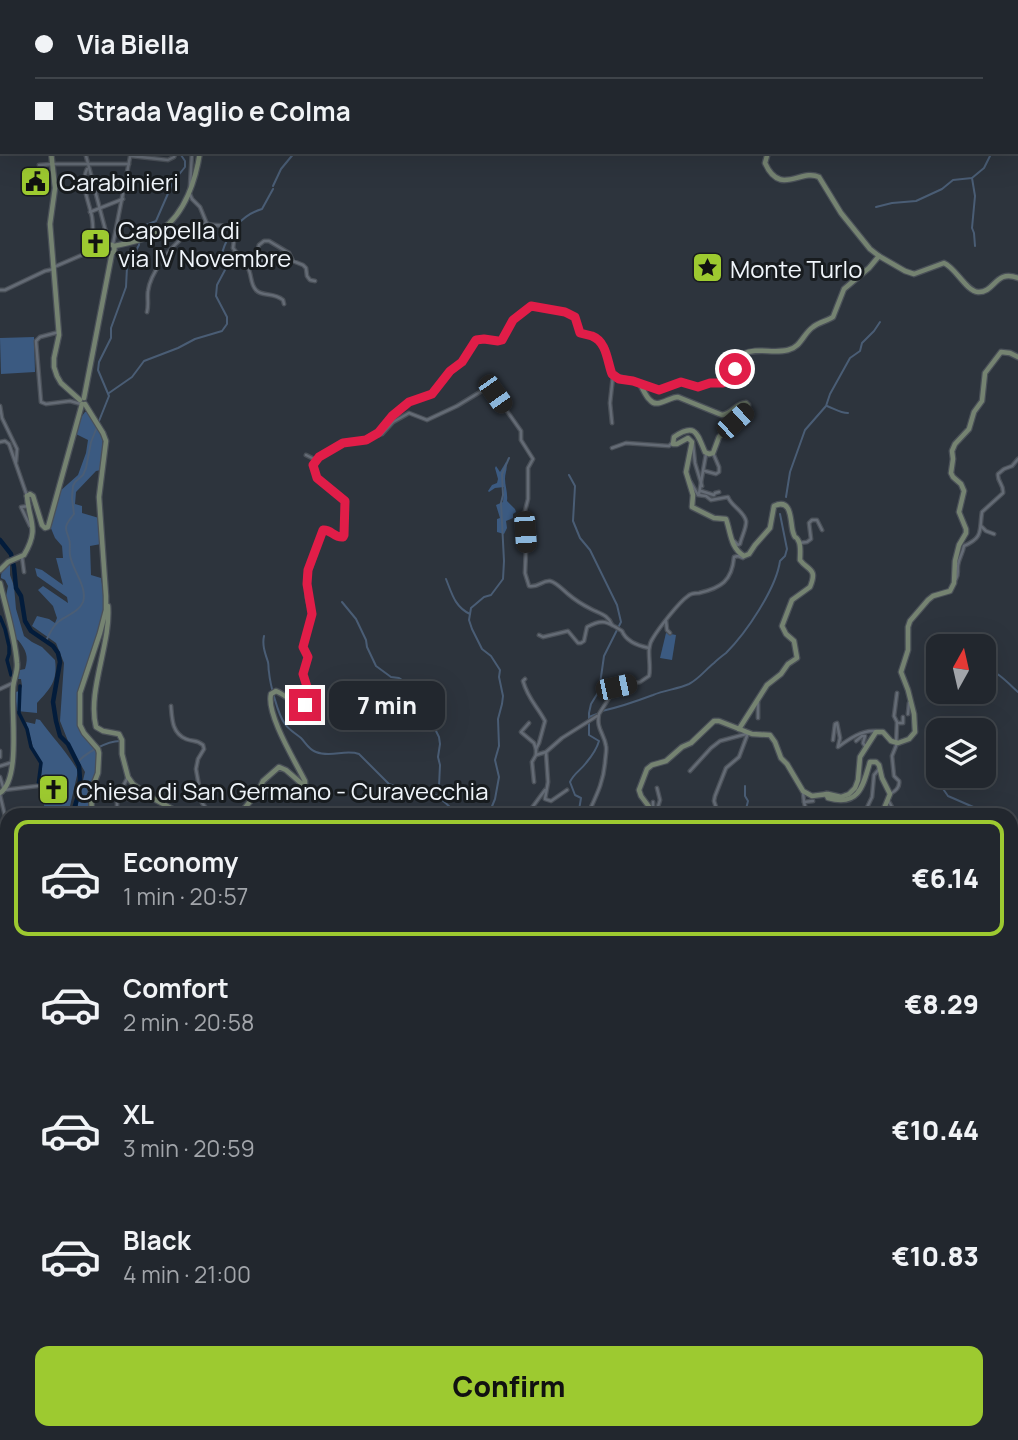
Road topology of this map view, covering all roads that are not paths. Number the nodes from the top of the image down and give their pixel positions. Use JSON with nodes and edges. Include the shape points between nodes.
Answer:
{"nodes":[{"id":1,"x":51,"y":154,"type":"edge"},
{"id":2,"x":85,"y":154,"type":"edge"},
{"id":3,"x":131,"y":154,"type":"edge"},
{"id":4,"x":175,"y":154,"type":"edge"},
{"id":5,"x":192,"y":154,"type":"edge"},
{"id":6,"x":200,"y":154,"type":"edge"},
{"id":7,"x":767,"y":154,"type":"edge"},
{"id":8,"x":53,"y":164,"type":"junction"},
{"id":9,"x":129,"y":164,"type":"junction"},
{"id":10,"x":38,"y":165,"type":"dead end"},
{"id":11,"x":88,"y":166,"type":"junction"},
{"id":12,"x":190,"y":190,"type":"junction"},
{"id":13,"x":123,"y":199,"type":"junction"},
{"id":14,"x":98,"y":210,"type":"junction"},
{"id":15,"x":90,"y":212,"type":"junction"},
{"id":16,"x":206,"y":222,"type":"junction"},
{"id":17,"x":112,"y":245,"type":"junction"},
{"id":18,"x":92,"y":251,"type":"junction"},
{"id":19,"x":108,"y":252,"type":"junction"},
{"id":20,"x":257,"y":253,"type":"junction"},
{"id":21,"x":879,"y":256,"type":"junction"},
{"id":22,"x":247,"y":266,"type":"junction"},
{"id":23,"x":261,"y":266,"type":"dead end"},
{"id":24,"x":51,"y":269,"type":"junction"},
{"id":25,"x":1018,"y":278,"type":"edge"},
{"id":26,"x":316,"y":281,"type":"dead end"},
{"id":27,"x":0,"y":292,"type":"edge"},
{"id":28,"x":284,"y":304,"type":"dead end"},
{"id":29,"x":148,"y":312,"type":"dead end"},
{"id":30,"x":59,"y":332,"type":"junction"},
{"id":31,"x":1018,"y":357,"type":"edge"},
{"id":32,"x":614,"y":376,"type":"junction"},
{"id":33,"x":640,"y":384,"type":"junction"},
{"id":34,"x":652,"y":388,"type":"junction"},
{"id":35,"x":648,"y":397,"type":"junction"},
{"id":36,"x":82,"y":402,"type":"junction"},
{"id":37,"x":0,"y":406,"type":"edge"},
{"id":38,"x":612,"y":423,"type":"dead end"},
{"id":39,"x":369,"y":438,"type":"junction"},
{"id":40,"x":0,"y":442,"type":"edge"},
{"id":41,"x":673,"y":443,"type":"junction"},
{"id":42,"x":693,"y":444,"type":"junction"},
{"id":43,"x":611,"y":448,"type":"dead end"},
{"id":44,"x":709,"y":453,"type":"junction"},
{"id":45,"x":306,"y":455,"type":"dead end"},
{"id":46,"x":1018,"y":459,"type":"edge"},
{"id":47,"x":16,"y":466,"type":"junction"},
{"id":48,"x":314,"y":467,"type":"junction"},
{"id":49,"x":704,"y":470,"type":"junction"},
{"id":50,"x":688,"y":481,"type":"junction"},
{"id":51,"x":702,"y":486,"type":"junction"},
{"id":52,"x":719,"y":492,"type":"dead end"},
{"id":53,"x":700,"y":493,"type":"junction"},
{"id":54,"x":27,"y":496,"type":"junction"},
{"id":55,"x":981,"y":526,"type":"junction"},
{"id":56,"x":822,"y":530,"type":"dead end"},
{"id":57,"x":994,"y":534,"type":"dead end"},
{"id":58,"x":731,"y":541,"type":"junction"},
{"id":59,"x":800,"y":543,"type":"junction"},
{"id":60,"x":744,"y":556,"type":"junction"},
{"id":61,"x":20,"y":558,"type":"junction"},
{"id":62,"x":0,"y":570,"type":"edge"},
{"id":63,"x":24,"y":572,"type":"dead end"},
{"id":64,"x":954,"y":582,"type":"junction"},
{"id":65,"x":0,"y":586,"type":"edge"},
{"id":66,"x":2,"y":597,"type":"edge"},
{"id":67,"x":107,"y":602,"type":"junction"},
{"id":68,"x":666,"y":621,"type":"junction"},
{"id":69,"x":612,"y":625,"type":"junction"},
{"id":70,"x":670,"y":633,"type":"dead end"},
{"id":71,"x":539,"y":635,"type":"dead end"},
{"id":72,"x":649,"y":646,"type":"junction"},
{"id":73,"x":525,"y":679,"type":"dead end"},
{"id":74,"x":13,"y":683,"type":"junction"},
{"id":75,"x":0,"y":689,"type":"edge"},
{"id":76,"x":897,"y":693,"type":"dead end"},
{"id":77,"x":758,"y":699,"type":"junction"},
{"id":78,"x":911,"y":700,"type":"junction"},
{"id":79,"x":171,"y":706,"type":"dead end"},
{"id":80,"x":908,"y":714,"type":"dead end"},
{"id":81,"x":598,"y":715,"type":"junction"},
{"id":82,"x":903,"y":717,"type":"dead end"},
{"id":83,"x":758,"y":719,"type":"dead end"},
{"id":84,"x":896,"y":720,"type":"junction"},
{"id":85,"x":529,"y":723,"type":"dead end"},
{"id":86,"x":743,"y":730,"type":"junction"},
{"id":87,"x":877,"y":732,"type":"junction"},
{"id":88,"x":833,"y":740,"type":"dead end"},
{"id":89,"x":856,"y":741,"type":"dead end"},
{"id":90,"x":896,"y":743,"type":"junction"},
{"id":91,"x":865,"y":746,"type":"junction"},
{"id":92,"x":536,"y":749,"type":"junction"},
{"id":93,"x":0,"y":751,"type":"edge"},
{"id":94,"x":546,"y":752,"type":"junction"},
{"id":95,"x":536,"y":755,"type":"junction"},
{"id":96,"x":0,"y":757,"type":"edge"},
{"id":97,"x":12,"y":763,"type":"junction"},
{"id":98,"x":0,"y":766,"type":"edge"},
{"id":99,"x":880,"y":768,"type":"junction"},
{"id":100,"x":690,"y":771,"type":"dead end"},
{"id":101,"x":128,"y":777,"type":"junction"},
{"id":102,"x":0,"y":778,"type":"edge"},
{"id":103,"x":534,"y":782,"type":"dead end"},
{"id":104,"x":37,"y":786,"type":"dead end"},
{"id":105,"x":547,"y":788,"type":"junction"},
{"id":106,"x":657,"y":788,"type":"dead end"},
{"id":107,"x":566,"y":790,"type":"dead end"},
{"id":108,"x":653,"y":791,"type":"dead end"},
{"id":109,"x":144,"y":792,"type":"junction"},
{"id":110,"x":803,"y":792,"type":"junction"},
{"id":111,"x":1,"y":793,"type":"edge"},
{"id":112,"x":826,"y":794,"type":"junction"},
{"id":113,"x":889,"y":797,"type":"junction"},
{"id":114,"x":128,"y":799,"type":"dead end"},
{"id":115,"x":813,"y":800,"type":"dead end"},
{"id":116,"x":653,"y":802,"type":"dead end"},
{"id":117,"x":660,"y":802,"type":"junction"},
{"id":118,"x":804,"y":802,"type":"junction"},
{"id":119,"x":92,"y":808,"type":"edge"},
{"id":120,"x":117,"y":808,"type":"edge"},
{"id":121,"x":171,"y":808,"type":"edge"},
{"id":122,"x":206,"y":808,"type":"edge"},
{"id":123,"x":245,"y":808,"type":"edge"},
{"id":124,"x":532,"y":808,"type":"edge"},
{"id":125,"x":591,"y":808,"type":"edge"},
{"id":126,"x":650,"y":808,"type":"edge"},
{"id":127,"x":653,"y":808,"type":"edge"},
{"id":128,"x":658,"y":808,"type":"edge"},
{"id":129,"x":716,"y":808,"type":"edge"},
{"id":130,"x":806,"y":808,"type":"edge"},
{"id":131,"x":867,"y":808,"type":"edge"},
{"id":132,"x":884,"y":808,"type":"edge"},
{"id":133,"x":893,"y":808,"type":"edge"}],
"edges":[{"from":1,"to":8,"type":"street"},
{"from":2,"to":11,"type":"street"},
{"from":3,"to":4,"type":"street","via":[[168,160]]},
{"from":3,"to":9,"type":"street"},
{"from":5,"to":12,"type":"street"},
{"from":6,"to":12,"type":"street"},
{"from":7,"to":21,"type":"street","via":[[765,163],[773,175],[792,180],[812,174],[819,177],[841,213]]},
{"from":8,"to":10,"type":"street"},
{"from":8,"to":11,"type":"street"},
{"from":8,"to":24,"type":"street"},
{"from":9,"to":11,"type":"street"},
{"from":9,"to":13,"type":"street"},
{"from":11,"to":14,"type":"street"},
{"from":11,"to":15,"type":"street","via":[[85,187]]},
{"from":12,"to":16,"type":"street"},
{"from":12,"to":17,"type":"street","via":[[169,224],[158,232]]},
{"from":13,"to":14,"type":"street"},
{"from":13,"to":17,"type":"street"},
{"from":14,"to":15,"type":"street"},
{"from":14,"to":17,"type":"street"},
{"from":15,"to":18,"type":"street"},
{"from":16,"to":22,"type":"street","via":[[233,228],[233,248]]},
{"from":16,"to":29,"type":"street","via":[[180,240],[158,266],[148,288]]},
{"from":17,"to":19,"type":"street"},
{"from":18,"to":19,"type":"street"},
{"from":18,"to":24,"type":"street"},
{"from":19,"to":36,"type":"street"},
{"from":20,"to":22,"type":"street"},
{"from":20,"to":23,"type":"street","via":[[263,259]]},
{"from":20,"to":26,"type":"street","via":[[259,245],[269,241],[289,253],[306,268],[310,280]]},
{"from":21,"to":25,"type":"street","via":[[914,274],[944,263],[978,292],[1003,276]]},
{"from":21,"to":34,"type":"street","via":[[844,289],[834,317],[812,327],[793,349],[743,355],[723,383],[698,387],[681,382]]},
{"from":22,"to":28,"type":"street","via":[[257,292],[275,295]]},
{"from":24,"to":27,"type":"street"},
{"from":24,"to":30,"type":"street"},
{"from":30,"to":36,"type":"street","via":[[55,371],[64,387]]},
{"from":30,"to":36,"type":"street","via":[[36,341],[41,402]]},
{"from":31,"to":64,"type":"street","via":[[1001,352],[985,373],[982,401],[952,451],[951,473],[964,491],[959,512],[966,529],[955,561]]},
{"from":32,"to":33,"type":"street"},
{"from":32,"to":38,"type":"street"},
{"from":32,"to":39,"type":"street","via":[[600,342],[580,333],[572,314],[531,306],[513,320],[502,340],[476,340],[432,394],[409,402]]},
{"from":33,"to":34,"type":"street"},
{"from":33,"to":35,"type":"street"},
{"from":34,"to":35,"type":"street"},
{"from":35,"to":44,"type":"street","via":[[657,404],[678,397],[722,415],[746,403],[747,411]]},
{"from":36,"to":54,"type":"street","via":[[48,527],[42,525],[33,496]]},
{"from":36,"to":67,"type":"street","via":[[106,441],[99,498]]},
{"from":37,"to":47,"type":"street","via":[[17,449]]},
{"from":39,"to":48,"type":"street","via":[[346,442],[319,457]]},
{"from":39,"to":69,"type":"street","via":[[409,413],[427,420],[485,389],[495,394],[521,431],[533,460],[527,470],[523,519],[529,586],[552,582],[607,616]]},
{"from":40,"to":47,"type":"street","via":[[9,444]]},
{"from":41,"to":42,"type":"street","via":[[688,438]]},
{"from":41,"to":43,"type":"street","via":[[626,443]]},
{"from":41,"to":44,"type":"street","via":[[674,437],[690,430]]},
{"from":42,"to":50,"type":"street"},
{"from":42,"to":51,"type":"street"},
{"from":44,"to":49,"type":"street"},
{"from":44,"to":49,"type":"street","via":[[719,472]]},
{"from":45,"to":48,"type":"street","via":[[314,459]]},
{"from":46,"to":55,"type":"street","via":[[998,474],[1003,493],[982,512]]},
{"from":47,"to":54,"type":"street"},
{"from":48,"to":123,"type":"street","via":[[317,478],[345,501],[344,535],[337,537],[323,530],[308,570],[312,614],[303,647],[308,657],[303,674],[308,704],[299,705],[274,692],[270,700],[305,784],[279,767]]},
{"from":49,"to":51,"type":"street"},
{"from":50,"to":53,"type":"street"},
{"from":50,"to":58,"type":"street","via":[[692,507],[714,519],[726,519]]},
{"from":51,"to":53,"type":"street"},
{"from":52,"to":53,"type":"street"},
{"from":53,"to":58,"type":"street","via":[[711,500],[728,497],[741,514],[746,522],[740,544]]},
{"from":54,"to":61,"type":"street","via":[[33,538]]},
{"from":55,"to":57,"type":"street"},
{"from":55,"to":64,"type":"street","via":[[980,535],[964,546]]},
{"from":56,"to":59,"type":"street","via":[[817,520],[812,520],[811,539]]},
{"from":58,"to":60,"type":"street"},
{"from":59,"to":60,"type":"street","via":[[790,513],[779,504],[774,506],[768,532]]},
{"from":59,"to":77,"type":"street","via":[[800,560],[811,569],[812,584],[792,600],[783,629],[794,641],[797,658]]},
{"from":60,"to":68,"type":"street","via":[[734,557],[724,583],[689,595]]},
{"from":61,"to":62,"type":"street"},
{"from":61,"to":63,"type":"street"},
{"from":64,"to":78,"type":"street","via":[[950,591],[933,596],[910,621],[901,672]]},
{"from":65,"to":66,"type":"street"},
{"from":66,"to":74,"type":"street","via":[[18,668]]},
{"from":67,"to":101,"type":"street","via":[[94,716],[98,729],[120,734]]},
{"from":67,"to":119,"type":"street","via":[[80,693],[80,725],[100,756]]},
{"from":68,"to":70,"type":"street"},
{"from":68,"to":72,"type":"street"},
{"from":69,"to":71,"type":"street","via":[[605,621],[590,625],[580,643],[568,631]]},
{"from":69,"to":72,"type":"street","via":[[636,644]]},
{"from":72,"to":81,"type":"street","via":[[649,676],[616,687]]},
{"from":73,"to":92,"type":"street","via":[[532,703],[545,721]]},
{"from":74,"to":75,"type":"street"},
{"from":74,"to":97,"type":"street"},
{"from":76,"to":84,"type":"street"},
{"from":77,"to":83,"type":"street"},
{"from":77,"to":86,"type":"street"},
{"from":78,"to":80,"type":"street"},
{"from":78,"to":90,"type":"street","via":[[915,732]]},
{"from":79,"to":122,"type":"street","via":[[175,730],[203,745],[196,769]]},
{"from":81,"to":94,"type":"street"},
{"from":81,"to":125,"type":"street","via":[[606,746],[603,777]]},
{"from":82,"to":84,"type":"street","via":[[903,723]]},
{"from":84,"to":90,"type":"street"},
{"from":85,"to":92,"type":"street","via":[[521,732]]},
{"from":86,"to":100,"type":"street","via":[[720,741]]},
{"from":86,"to":110,"type":"street","via":[[771,736]]},
{"from":86,"to":126,"type":"street","via":[[714,721],[666,761],[649,767],[639,789]]},
{"from":86,"to":129,"type":"street","via":[[739,757],[724,771],[715,796]]},
{"from":87,"to":88,"type":"street","via":[[871,730],[838,747],[837,723]]},
{"from":87,"to":90,"type":"street"},
{"from":87,"to":91,"type":"street"},
{"from":89,"to":91,"type":"street","via":[[866,736]]},
{"from":90,"to":113,"type":"street","via":[[892,765],[900,784]]},
{"from":91,"to":112,"type":"street","via":[[855,788],[841,797]]},
{"from":92,"to":95,"type":"street"},
{"from":93,"to":96,"type":"street"},
{"from":94,"to":95,"type":"street"},
{"from":94,"to":105,"type":"street"},
{"from":95,"to":103,"type":"street"},
{"from":97,"to":98,"type":"street"},
{"from":97,"to":111,"type":"street","via":[[9,784]]},
{"from":99,"to":112,"type":"street","via":[[870,762],[863,786],[846,800],[831,800]]},
{"from":99,"to":113,"type":"street"},
{"from":99,"to":131,"type":"street","via":[[874,775]]},
{"from":101,"to":109,"type":"street"},
{"from":101,"to":120,"type":"street"},
{"from":102,"to":111,"type":"street"},
{"from":104,"to":111,"type":"street"},
{"from":105,"to":107,"type":"street","via":[[544,797],[549,801]]},
{"from":105,"to":124,"type":"street"},
{"from":106,"to":117,"type":"street"},
{"from":108,"to":117,"type":"street"},
{"from":109,"to":114,"type":"street","via":[[139,799]]},
{"from":109,"to":121,"type":"street"},
{"from":110,"to":112,"type":"street"},
{"from":110,"to":118,"type":"street"},
{"from":113,"to":132,"type":"street"},
{"from":113,"to":133,"type":"street"},
{"from":115,"to":118,"type":"street"},
{"from":116,"to":127,"type":"street"},
{"from":117,"to":128,"type":"street"},
{"from":118,"to":130,"type":"street"}]}
